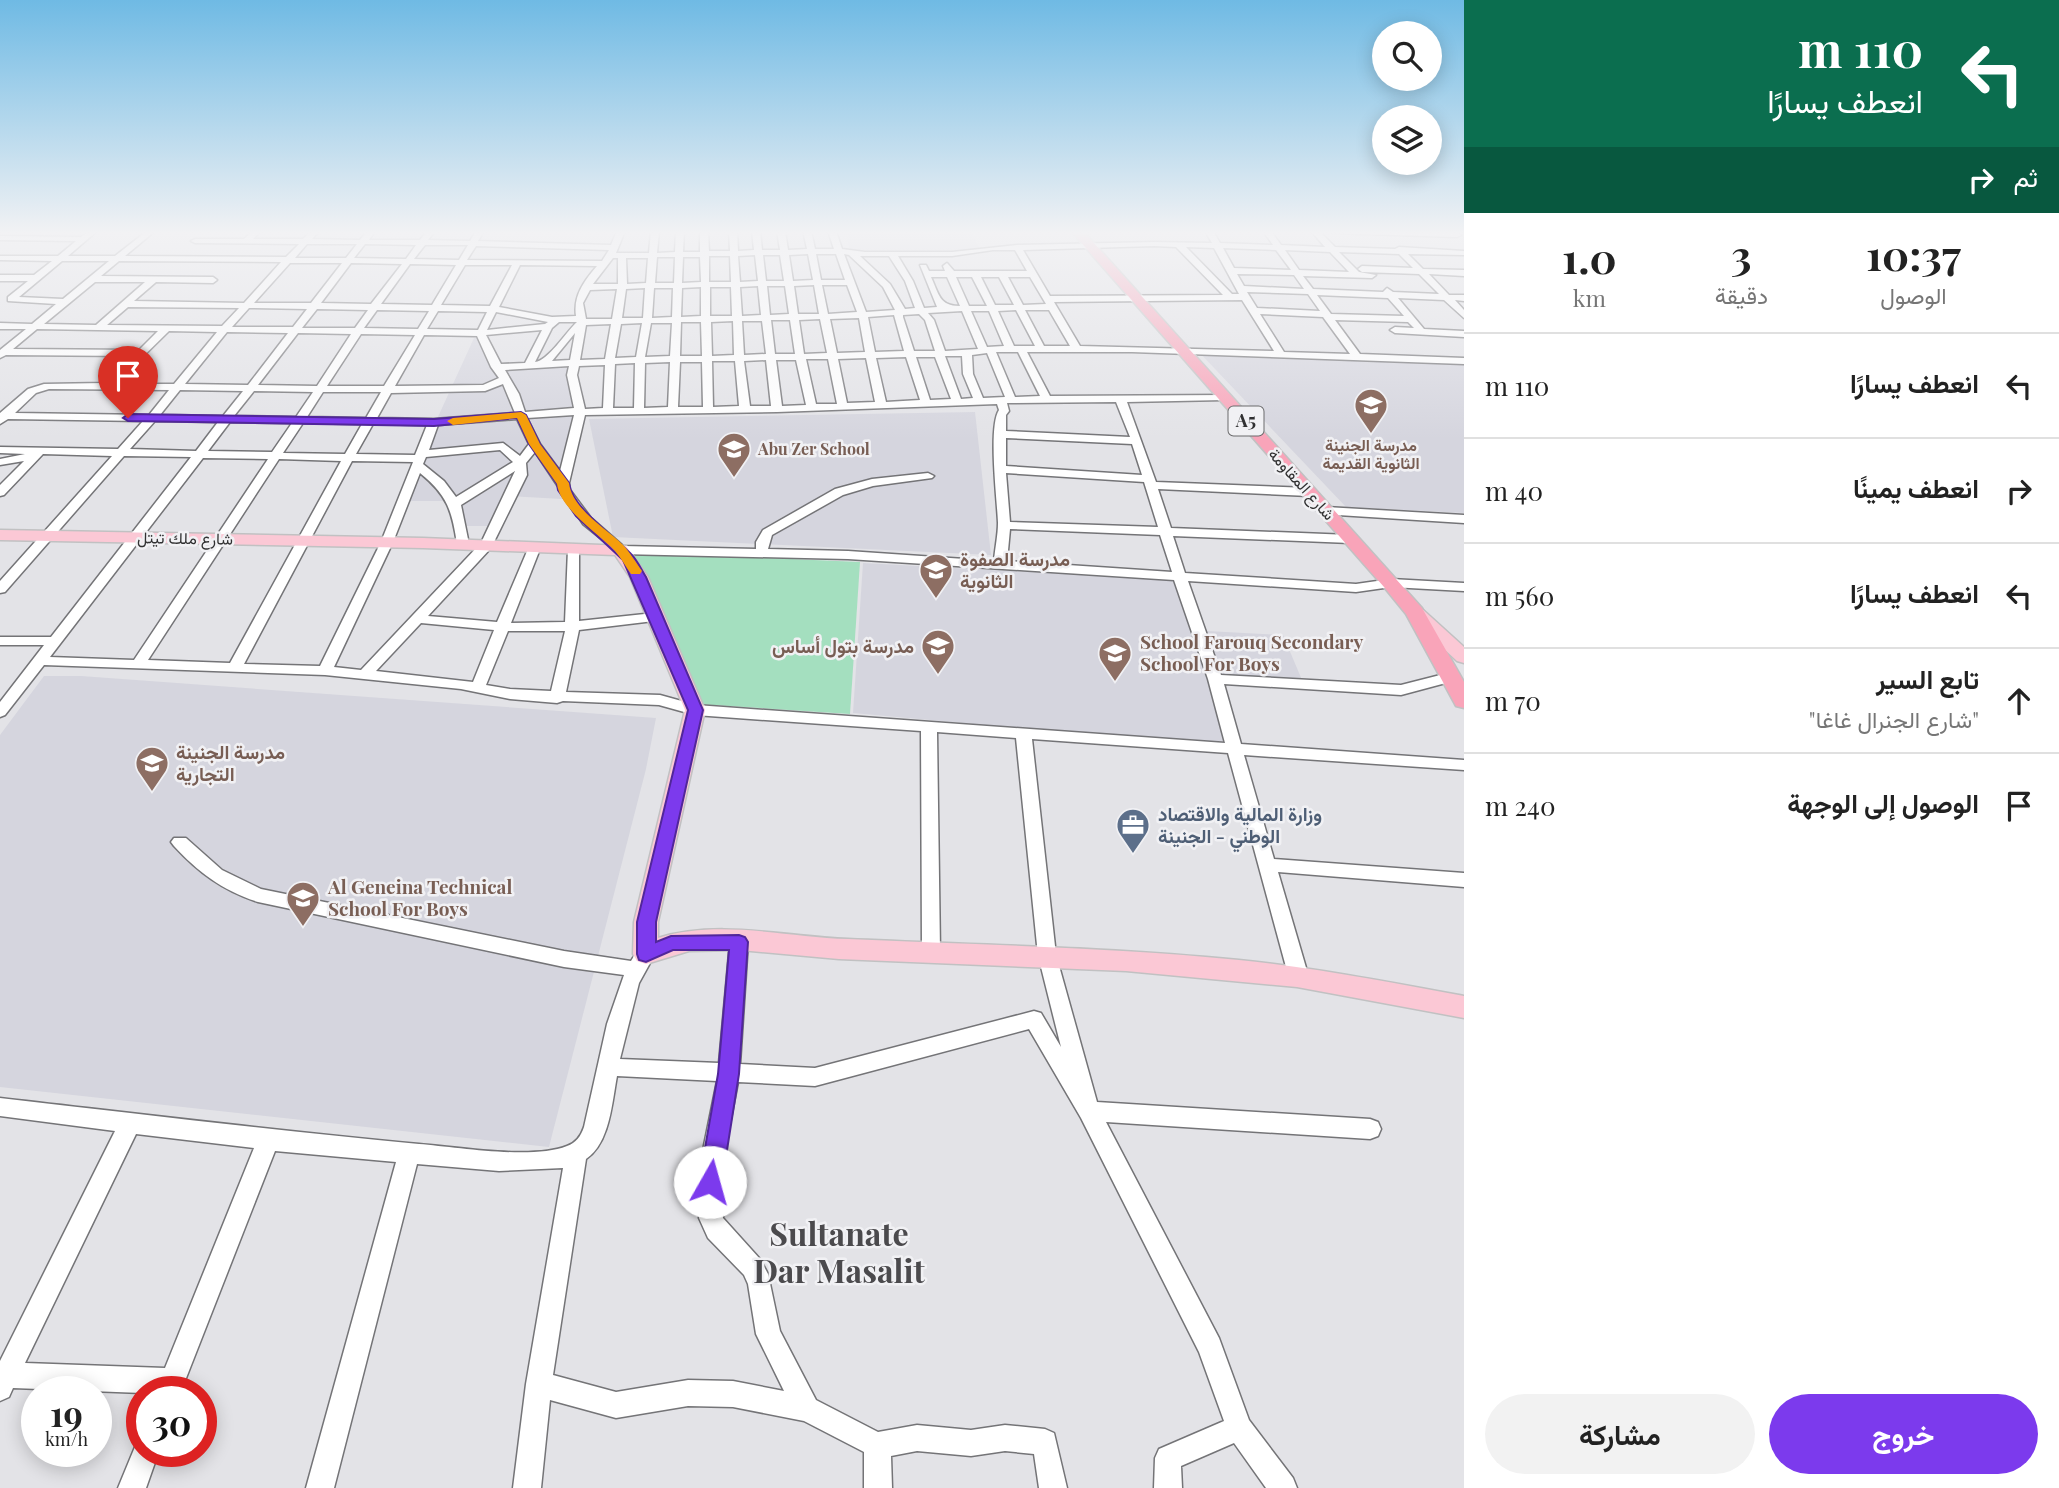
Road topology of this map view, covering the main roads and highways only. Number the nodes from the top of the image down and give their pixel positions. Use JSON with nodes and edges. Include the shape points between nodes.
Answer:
{"nodes":[{"id":1,"x":1137,"y":300,"type":"edge"},
{"id":2,"x":0,"y":535,"type":"edge"},
{"id":3,"x":1415,"y":612,"type":"junction"},
{"id":4,"x":1464,"y":657,"type":"edge"},
{"id":5,"x":1464,"y":701,"type":"edge"},
{"id":6,"x":1464,"y":1007,"type":"edge"}],
"edges":[{"from":1,"to":3,"type":"highway","name":"شارع المقاومة","number":"A5"},
{"from":2,"to":6,"type":"main road","name":"شارع ملك تيتل","via":[[620,550],[639,577],[695,710],[641,962],[671,943],[1046,956],[1299,978]]},
{"from":3,"to":4,"type":"main road","number":"A5"},
{"from":3,"to":5,"type":"highway","number":"A5"}]}
